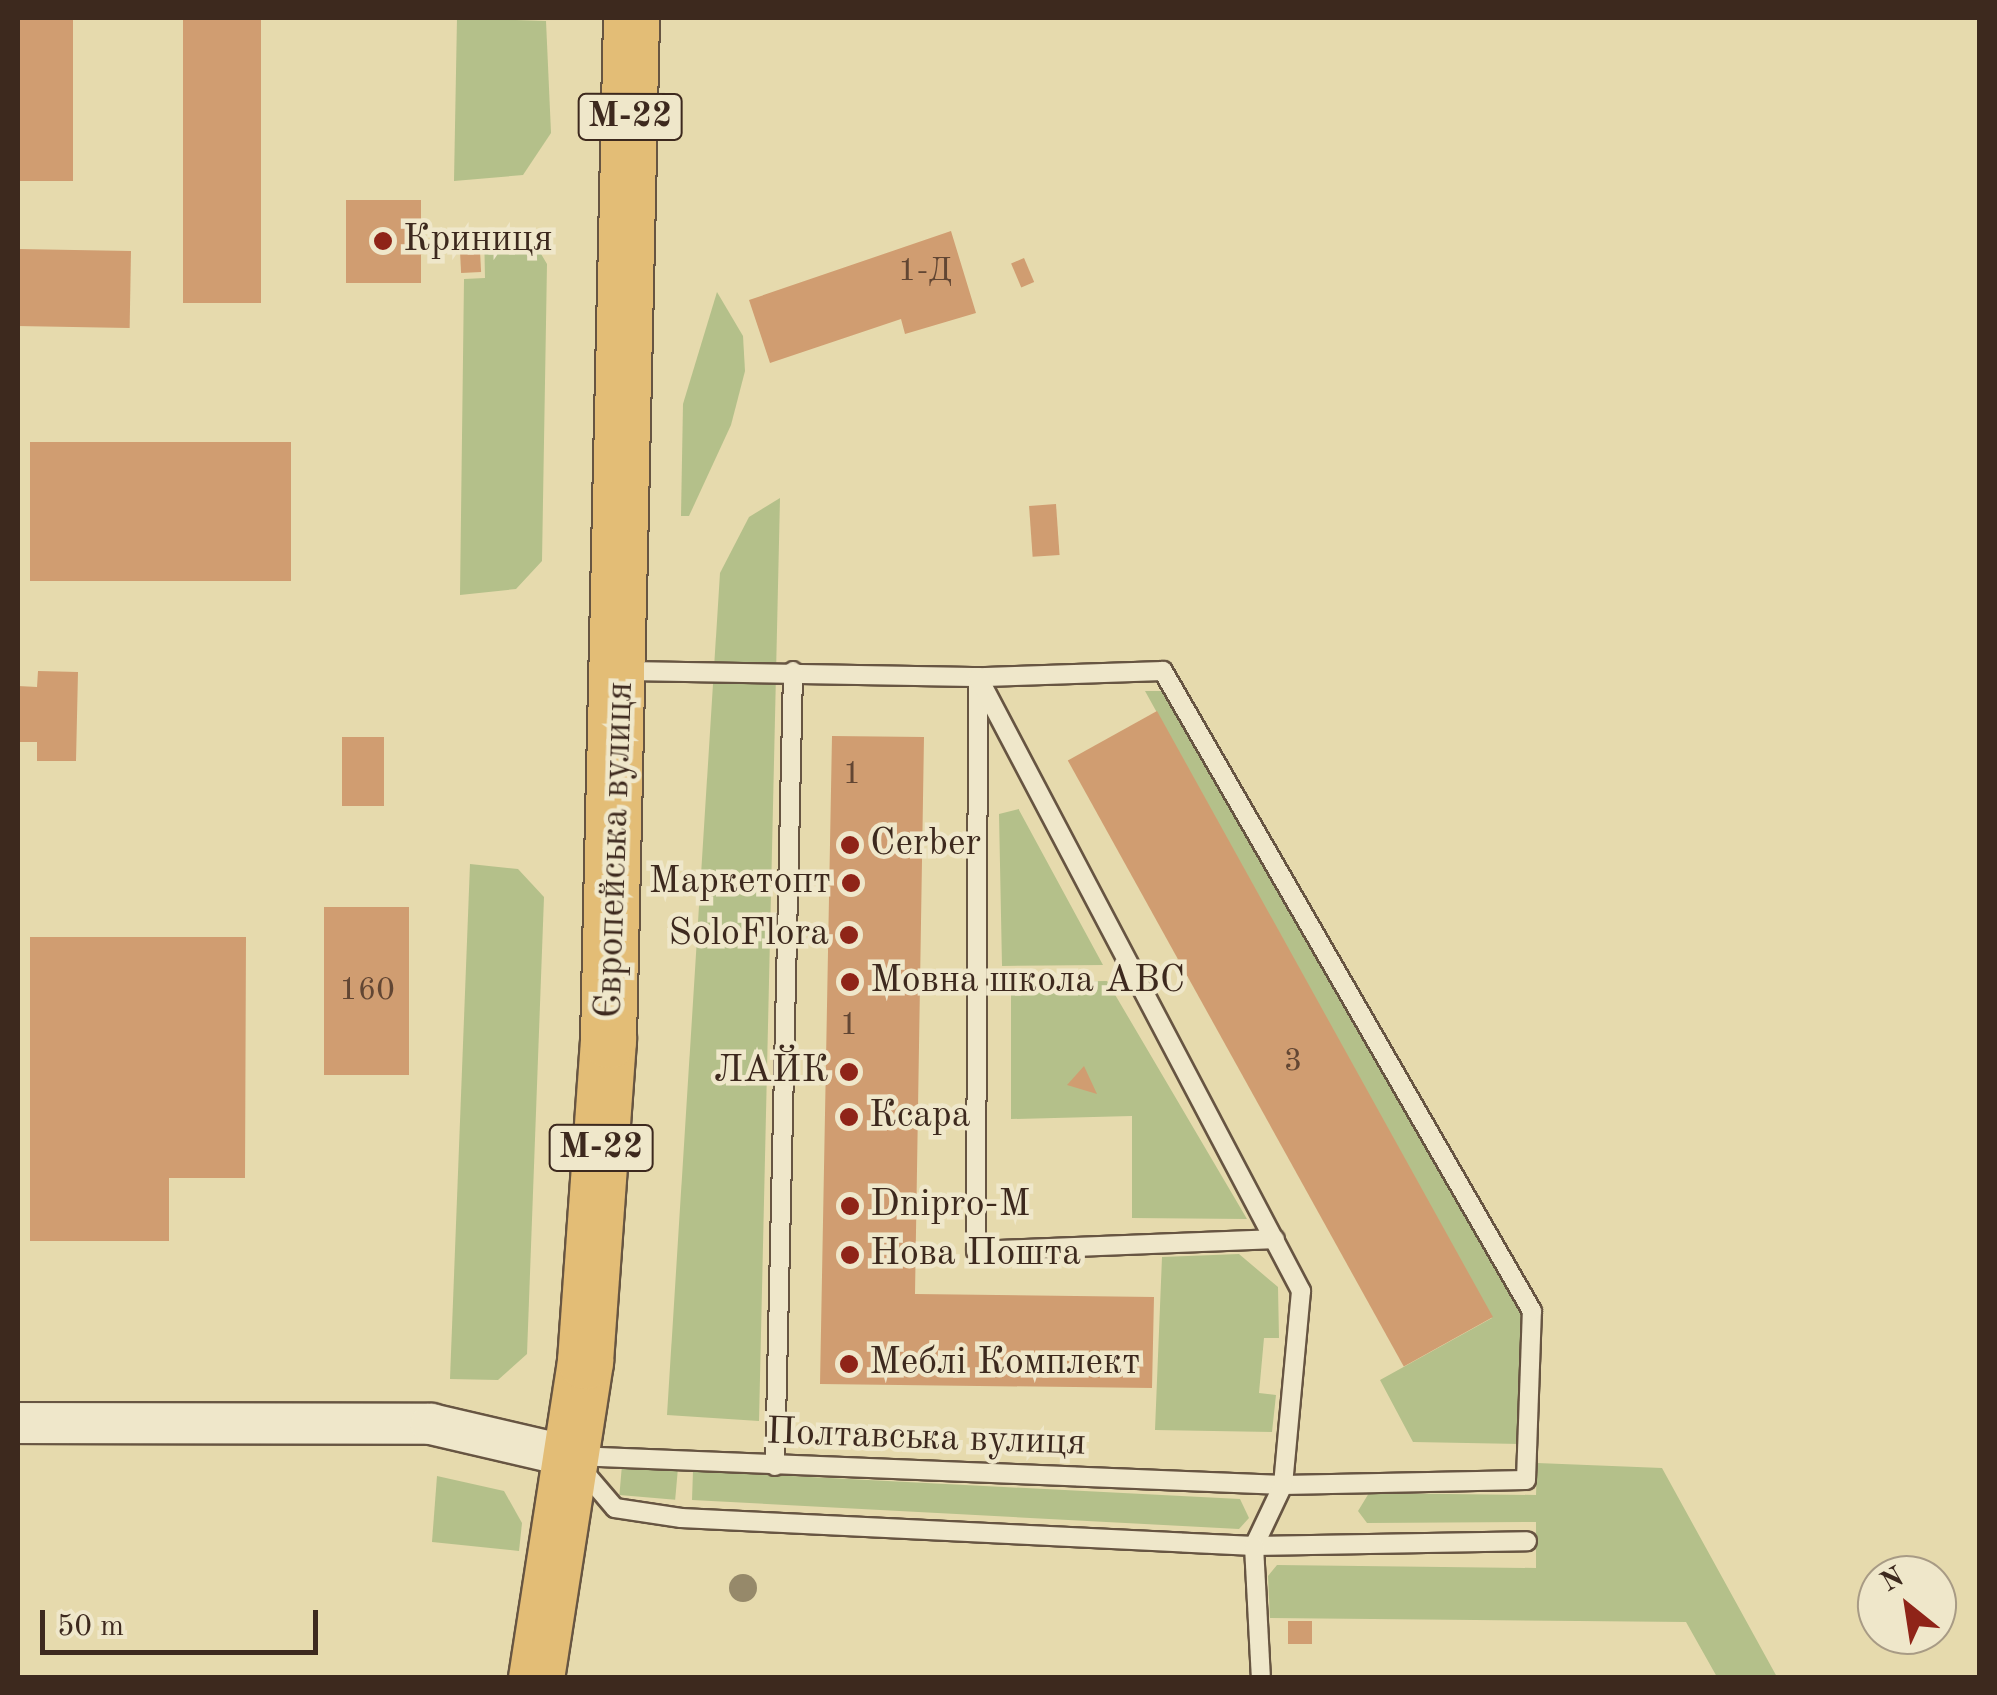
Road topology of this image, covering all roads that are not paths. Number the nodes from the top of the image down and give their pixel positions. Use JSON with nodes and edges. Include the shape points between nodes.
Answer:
{"nodes":[{"id":1,"x":631,"y":18,"type":"edge"},
{"id":2,"x":624,"y":672,"type":"junction"},
{"id":3,"x":793,"y":672,"type":"junction"},
{"id":4,"x":978,"y":676,"type":"junction"},
{"id":5,"x":1274,"y":1240,"type":"junction"},
{"id":6,"x":18,"y":1424,"type":"edge"},
{"id":7,"x":570,"y":1456,"type":"junction"},
{"id":8,"x":775,"y":1466,"type":"junction"},
{"id":9,"x":1282,"y":1485,"type":"junction"},
{"id":10,"x":1527,"y":1541,"type":"dead end"},
{"id":11,"x":1254,"y":1546,"type":"junction"},
{"id":12,"x":536,"y":1678,"type":"edge"},
{"id":13,"x":1261,"y":1678,"type":"edge"}],
"edges":[{"from":1,"to":2,"type":"highway","name":"Європейська вулиця","number":"М-22"},
{"from":2,"to":3,"type":"lane"},
{"from":2,"to":7,"type":"highway","name":"Європейська вулиця","number":"М-22","via":[[608,1040]]},
{"from":3,"to":4,"type":"lane"},
{"from":3,"to":8,"type":"lane"},
{"from":4,"to":5,"type":"lane"},
{"from":4,"to":5,"type":"lane","via":[[976,1251]]},
{"from":4,"to":9,"type":"lane","name":"Полтавська вулиця","via":[[1162,671],[1532,1311],[1526,1480]]},
{"from":5,"to":9,"type":"lane","via":[[1301,1291]]},
{"from":6,"to":7,"type":"street","via":[[432,1424]]},
{"from":7,"to":8,"type":"lane","name":"Полтавська вулиця"},
{"from":7,"to":11,"type":"lane","via":[[615,1508],[681,1518]]},
{"from":7,"to":12,"type":"highway","name":"Європейська вулиця","number":"М-22"},
{"from":8,"to":9,"type":"lane","name":"Полтавська вулиця"},
{"from":9,"to":11,"type":"lane"},
{"from":10,"to":11,"type":"lane"},
{"from":11,"to":13,"type":"lane"}]}
